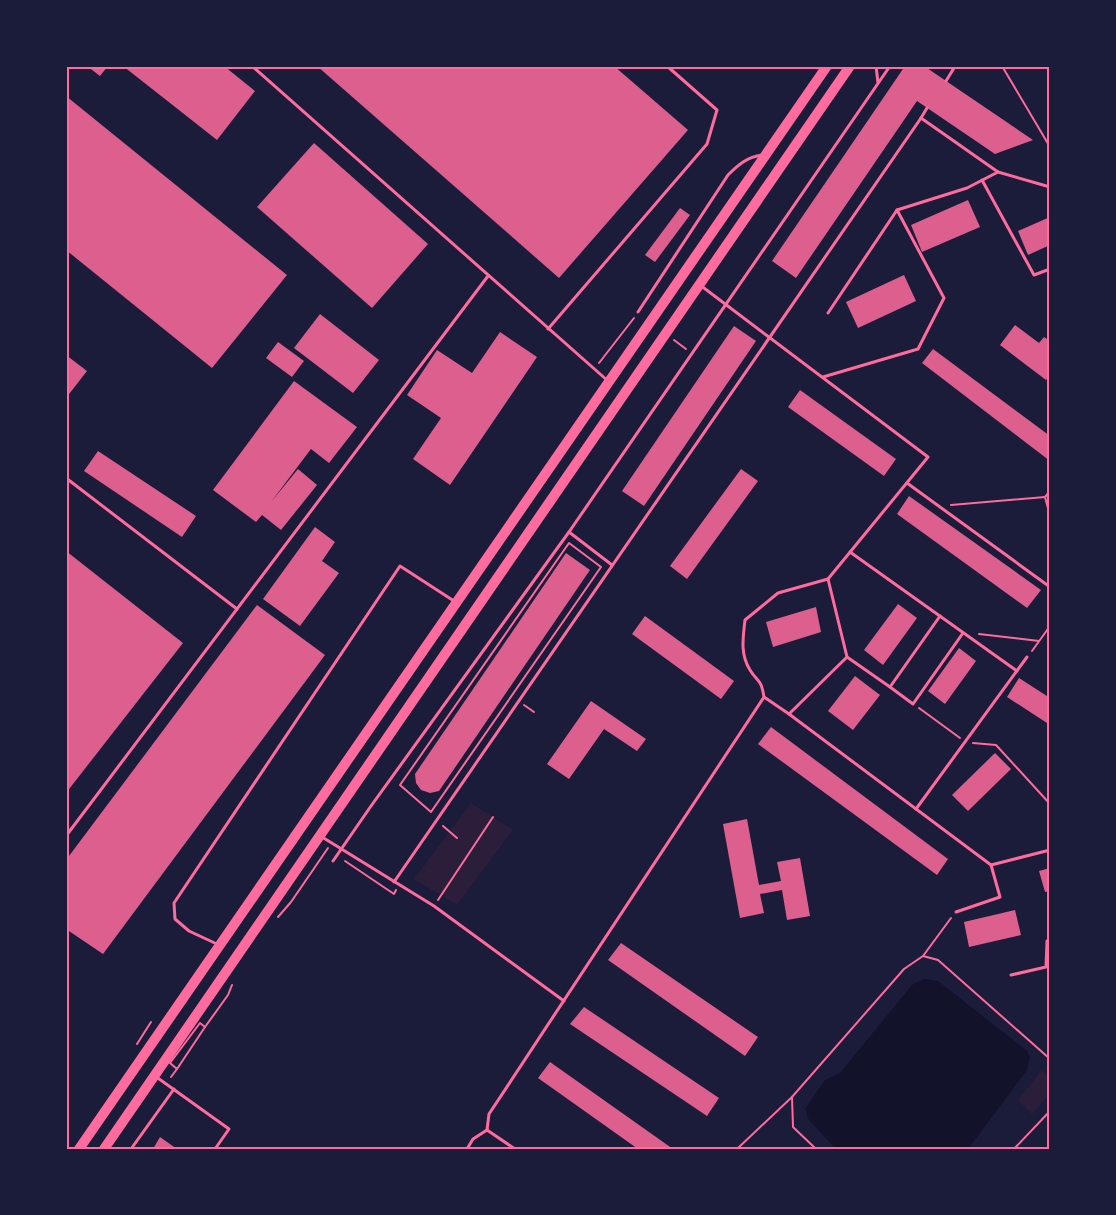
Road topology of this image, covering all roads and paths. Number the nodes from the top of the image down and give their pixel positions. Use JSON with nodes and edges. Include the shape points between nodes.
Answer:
{"nodes":[{"id":1,"x":252,"y":66,"type":"edge"},
{"id":2,"x":667,"y":66,"type":"edge"},
{"id":3,"x":827,"y":66,"type":"edge"},
{"id":4,"x":850,"y":66,"type":"edge"},
{"id":5,"x":876,"y":66,"type":"edge"},
{"id":6,"x":890,"y":66,"type":"edge"},
{"id":7,"x":1002,"y":66,"type":"edge"},
{"id":8,"x":953,"y":67,"type":"edge"},
{"id":9,"x":946,"y":81,"type":"dead end"},
{"id":10,"x":878,"y":84,"type":"junction"},
{"id":11,"x":927,"y":108,"type":"dead end"},
{"id":12,"x":920,"y":118,"type":"junction"},
{"id":13,"x":1050,"y":147,"type":"edge"},
{"id":14,"x":766,"y":154,"type":"junction"},
{"id":15,"x":998,"y":172,"type":"junction"},
{"id":16,"x":982,"y":180,"type":"junction"},
{"id":17,"x":1050,"y":187,"type":"edge"},
{"id":18,"x":897,"y":210,"type":"junction"},
{"id":19,"x":1050,"y":269,"type":"edge"},
{"id":20,"x":488,"y":276,"type":"junction"},
{"id":21,"x":700,"y":285,"type":"junction"},
{"id":22,"x":726,"y":304,"type":"junction"},
{"id":23,"x":638,"y":312,"type":"dead end"},
{"id":24,"x":828,"y":313,"type":"dead end"},
{"id":25,"x":548,"y":328,"type":"junction"},
{"id":26,"x":770,"y":338,"type":"junction"},
{"id":27,"x":822,"y":378,"type":"junction"},
{"id":28,"x":609,"y":382,"type":"junction"},
{"id":29,"x":66,"y":478,"type":"edge"},
{"id":30,"x":907,"y":482,"type":"junction"},
{"id":31,"x":1050,"y":491,"type":"edge"},
{"id":32,"x":1045,"y":497,"type":"junction"},
{"id":33,"x":940,"y":506,"type":"junction"},
{"id":34,"x":1050,"y":516,"type":"edge"},
{"id":35,"x":569,"y":532,"type":"junction"},
{"id":36,"x":850,"y":552,"type":"junction"},
{"id":37,"x":612,"y":566,"type":"junction"},
{"id":38,"x":601,"y":567,"type":"joint"},
{"id":39,"x":828,"y":579,"type":"junction"},
{"id":40,"x":1050,"y":587,"type":"edge"},
{"id":41,"x":456,"y":603,"type":"junction"},
{"id":42,"x":237,"y":609,"type":"junction"},
{"id":43,"x":940,"y":616,"type":"junction"},
{"id":44,"x":1050,"y":626,"type":"edge"},
{"id":45,"x":964,"y":633,"type":"junction"},
{"id":46,"x":1039,"y":641,"type":"junction"},
{"id":47,"x":1027,"y":656,"type":"joint"},
{"id":48,"x":847,"y":657,"type":"junction"},
{"id":49,"x":1017,"y":671,"type":"junction"},
{"id":50,"x":890,"y":687,"type":"junction"},
{"id":51,"x":764,"y":697,"type":"junction"},
{"id":52,"x":913,"y":704,"type":"junction"},
{"id":53,"x":789,"y":714,"type":"junction"},
{"id":54,"x":965,"y":742,"type":"junction"},
{"id":55,"x":1050,"y":804,"type":"edge"},
{"id":56,"x":916,"y":809,"type":"junction"},
{"id":57,"x":493,"y":817,"type":"dead end"},
{"id":58,"x":66,"y":836,"type":"edge"},
{"id":59,"x":320,"y":836,"type":"junction"},
{"id":60,"x":342,"y":850,"type":"junction"},
{"id":61,"x":1050,"y":850,"type":"edge"},
{"id":62,"x":338,"y":855,"type":"junction"},
{"id":63,"x":333,"y":861,"type":"dead end"},
{"id":64,"x":347,"y":863,"type":"dead end"},
{"id":65,"x":991,"y":866,"type":"junction"},
{"id":66,"x":394,"y":882,"type":"junction"},
{"id":67,"x":434,"y":906,"type":"junction"},
{"id":68,"x":956,"y":912,"type":"joint"},
{"id":69,"x":278,"y":917,"type":"dead end"},
{"id":70,"x":1050,"y":940,"type":"edge"},
{"id":71,"x":220,"y":945,"type":"junction"},
{"id":72,"x":924,"y":956,"type":"junction"},
{"id":73,"x":1011,"y":976,"type":"dead end"},
{"id":74,"x":234,"y":978,"type":"dead end"},
{"id":75,"x":564,"y":1001,"type":"junction"},
{"id":76,"x":151,"y":1022,"type":"dead end"},
{"id":77,"x":200,"y":1023,"type":"dead end"},
{"id":78,"x":205,"y":1026,"type":"junction"},
{"id":79,"x":137,"y":1044,"type":"dead end"},
{"id":80,"x":1050,"y":1059,"type":"edge"},
{"id":81,"x":170,"y":1064,"type":"dead end"},
{"id":82,"x":177,"y":1069,"type":"junction"},
{"id":83,"x":155,"y":1076,"type":"junction"},
{"id":84,"x":166,"y":1084,"type":"junction"},
{"id":85,"x":174,"y":1090,"type":"junction"},
{"id":86,"x":792,"y":1097,"type":"junction"},
{"id":87,"x":1050,"y":1111,"type":"edge"},
{"id":88,"x":486,"y":1130,"type":"junction"},
{"id":89,"x":78,"y":1149,"type":"edge"},
{"id":90,"x":104,"y":1149,"type":"edge"},
{"id":91,"x":131,"y":1149,"type":"edge"},
{"id":92,"x":215,"y":1149,"type":"edge"},
{"id":93,"x":466,"y":1149,"type":"edge"},
{"id":94,"x":515,"y":1149,"type":"edge"},
{"id":95,"x":737,"y":1149,"type":"edge"},
{"id":96,"x":816,"y":1149,"type":"edge"},
{"id":97,"x":1014,"y":1149,"type":"edge"}],
"edges":[{"from":1,"to":20,"type":"lane"},
{"from":2,"to":25,"type":"lane","via":[[717,110],[707,144]]},
{"from":3,"to":14,"type":"main road"},
{"from":4,"to":21,"type":"main road"},
{"from":5,"to":10,"type":"lane"},
{"from":6,"to":10,"type":"lane"},
{"from":7,"to":13,"type":"path"},
{"from":8,"to":9,"type":"lane"},
{"from":10,"to":22,"type":"lane"},
{"from":11,"to":12,"type":"lane"},
{"from":12,"to":15,"type":"lane"},
{"from":12,"to":26,"type":"lane"},
{"from":14,"to":23,"type":"lane","via":[[753,156],[728,175]]},
{"from":14,"to":28,"type":"main road"},
{"from":15,"to":16,"type":"lane"},
{"from":15,"to":17,"type":"lane"},
{"from":16,"to":18,"type":"lane","via":[[967,188]]},
{"from":16,"to":19,"type":"lane","via":[[1034,275]]},
{"from":18,"to":24,"type":"lane"},
{"from":18,"to":27,"type":"lane","via":[[944,298],[918,349]]},
{"from":20,"to":25,"type":"lane"},
{"from":20,"to":42,"type":"lane"},
{"from":21,"to":22,"type":"lane"},
{"from":21,"to":59,"type":"main road"},
{"from":22,"to":26,"type":"lane"},
{"from":22,"to":35,"type":"lane"},
{"from":25,"to":28,"type":"lane"},
{"from":26,"to":27,"type":"lane"},
{"from":26,"to":37,"type":"lane"},
{"from":27,"to":30,"type":"lane","via":[[928,457]]},
{"from":28,"to":41,"type":"main road"},
{"from":29,"to":42,"type":"lane"},
{"from":30,"to":33,"type":"lane"},
{"from":30,"to":36,"type":"lane"},
{"from":31,"to":32,"type":"path"},
{"from":32,"to":33,"type":"path"},
{"from":32,"to":34,"type":"path"},
{"from":33,"to":40,"type":"lane"},
{"from":35,"to":37,"type":"lane"},
{"from":35,"to":60,"type":"lane"},
{"from":36,"to":39,"type":"lane"},
{"from":36,"to":43,"type":"lane"},
{"from":37,"to":66,"type":"lane"},
{"from":38,"to":38,"type":"path","via":[[539,657],[431,812],[400,785],[405,777],[569,543]]},
{"from":39,"to":48,"type":"lane"},
{"from":39,"to":51,"type":"lane","via":[[778,594],[745,620],[742,650],[750,670],[762,684]]},
{"from":41,"to":71,"type":"main road"},
{"from":41,"to":71,"type":"lane","via":[[400,566],[174,903],[175,919],[190,931]]},
{"from":42,"to":58,"type":"lane"},
{"from":43,"to":45,"type":"lane"},
{"from":43,"to":50,"type":"lane"},
{"from":44,"to":46,"type":"path"},
{"from":45,"to":46,"type":"path"},
{"from":45,"to":49,"type":"lane"},
{"from":45,"to":52,"type":"lane"},
{"from":46,"to":47,"type":"path"},
{"from":47,"to":49,"type":"lane"},
{"from":48,"to":50,"type":"lane"},
{"from":48,"to":53,"type":"lane"},
{"from":49,"to":54,"type":"lane"},
{"from":50,"to":52,"type":"lane"},
{"from":51,"to":53,"type":"lane"},
{"from":51,"to":75,"type":"lane"},
{"from":52,"to":54,"type":"path"},
{"from":53,"to":56,"type":"lane"},
{"from":54,"to":55,"type":"path","via":[[996,745]]},
{"from":54,"to":56,"type":"lane"},
{"from":56,"to":65,"type":"lane"},
{"from":57,"to":67,"type":"path"},
{"from":59,"to":60,"type":"lane"},
{"from":59,"to":83,"type":"main road"},
{"from":60,"to":62,"type":"lane"},
{"from":60,"to":66,"type":"lane"},
{"from":61,"to":65,"type":"lane"},
{"from":62,"to":63,"type":"lane"},
{"from":62,"to":64,"type":"path"},
{"from":62,"to":69,"type":"path","via":[[328,848]]},
{"from":65,"to":68,"type":"lane","via":[[1000,898]]},
{"from":66,"to":67,"type":"lane"},
{"from":67,"to":75,"type":"lane"},
{"from":68,"to":72,"type":"path"},
{"from":70,"to":73,"type":"lane","via":[[1047,941],[1046,966]]},
{"from":71,"to":89,"type":"main road"},
{"from":72,"to":80,"type":"path","via":[[938,960]]},
{"from":72,"to":86,"type":"path","via":[[904,969]]},
{"from":74,"to":78,"type":"path","via":[[228,995]]},
{"from":75,"to":88,"type":"lane","via":[[489,1114]]},
{"from":76,"to":79,"type":"path"},
{"from":77,"to":78,"type":"path"},
{"from":78,"to":82,"type":"path"},
{"from":81,"to":82,"type":"path"},
{"from":82,"to":84,"type":"path"},
{"from":83,"to":84,"type":"lane"},
{"from":83,"to":90,"type":"main road"},
{"from":84,"to":85,"type":"lane"},
{"from":85,"to":91,"type":"lane"},
{"from":85,"to":92,"type":"lane","via":[[229,1129]]},
{"from":86,"to":95,"type":"path"},
{"from":86,"to":96,"type":"path","via":[[793,1127]]},
{"from":87,"to":97,"type":"path"},
{"from":88,"to":93,"type":"lane"},
{"from":88,"to":94,"type":"lane"}]}
